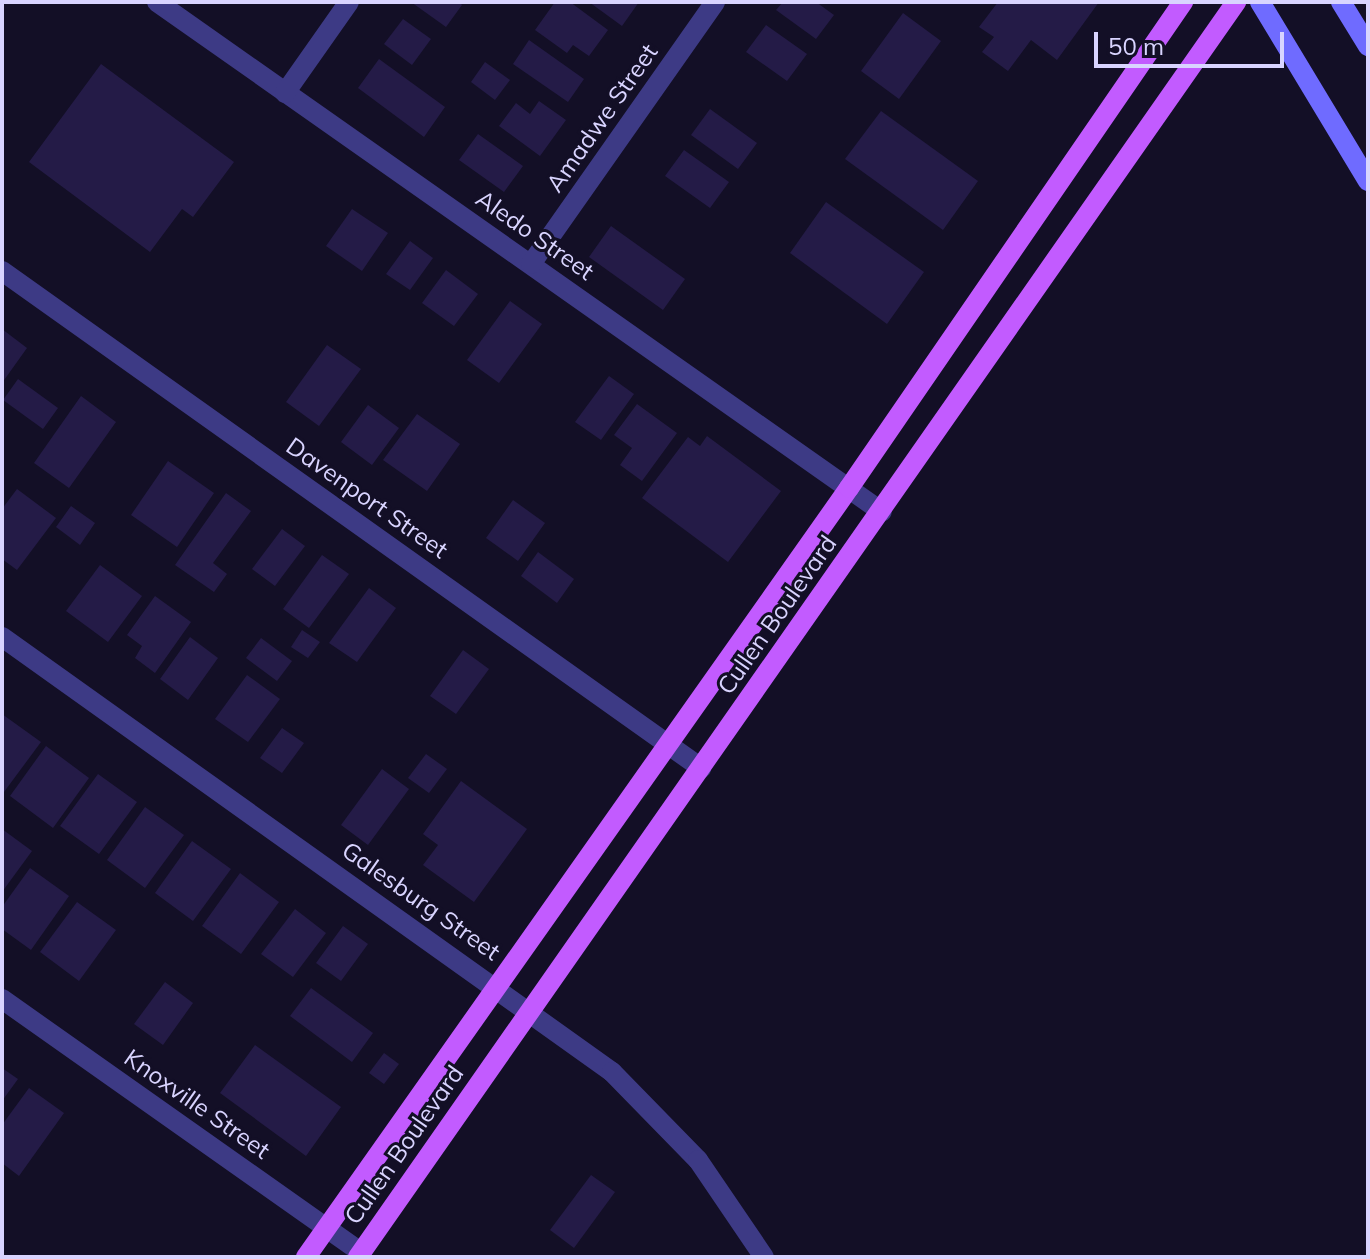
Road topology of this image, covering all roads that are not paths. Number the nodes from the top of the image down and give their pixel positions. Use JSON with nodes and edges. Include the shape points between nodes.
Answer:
{"nodes":[{"id":1,"x":157,"y":2,"type":"edge"},
{"id":2,"x":349,"y":2,"type":"edge"},
{"id":3,"x":715,"y":2,"type":"edge"},
{"id":4,"x":1183,"y":2,"type":"edge"},
{"id":5,"x":1236,"y":2,"type":"edge"},
{"id":6,"x":1260,"y":2,"type":"edge"},
{"id":7,"x":1341,"y":2,"type":"edge"},
{"id":8,"x":1368,"y":46,"type":"edge"},
{"id":9,"x":285,"y":93,"type":"junction"},
{"id":10,"x":1368,"y":181,"type":"edge"},
{"id":11,"x":531,"y":264,"type":"junction"},
{"id":12,"x":2,"y":271,"type":"edge"},
{"id":13,"x":849,"y":488,"type":"junction"},
{"id":14,"x":882,"y":512,"type":"junction"},
{"id":15,"x":2,"y":637,"type":"edge"},
{"id":16,"x":668,"y":744,"type":"junction"},
{"id":17,"x":701,"y":768,"type":"junction"},
{"id":18,"x":497,"y":987,"type":"junction"},
{"id":19,"x":2,"y":999,"type":"edge"},
{"id":20,"x":530,"y":1010,"type":"junction"},
{"id":21,"x":327,"y":1227,"type":"junction"},
{"id":22,"x":360,"y":1254,"type":"edge"},
{"id":23,"x":306,"y":1257,"type":"edge"},
{"id":24,"x":764,"y":1257,"type":"edge"}],
"edges":[{"from":1,"to":9,"type":"street","name":"Aledo Street"},
{"from":2,"to":9,"type":"street"},
{"from":3,"to":11,"type":"street","name":"Amadwe Street"},
{"from":4,"to":13,"type":"main road","name":"Cullen Boulevard"},
{"from":5,"to":14,"type":"main road","name":"Cullen Boulevard"},
{"from":6,"to":10,"type":"main road"},
{"from":7,"to":8,"type":"main road"},
{"from":9,"to":11,"type":"street","name":"Aledo Street"},
{"from":11,"to":13,"type":"street","name":"Aledo Street"},
{"from":12,"to":16,"type":"street","name":"Davenport Street"},
{"from":13,"to":14,"type":"street","name":"Aledo Street"},
{"from":13,"to":16,"type":"main road","name":"Cullen Boulevard"},
{"from":14,"to":17,"type":"main road","name":"Cullen Boulevard"},
{"from":15,"to":18,"type":"street","name":"Galesburg Street"},
{"from":16,"to":17,"type":"street","name":"Davenport Street"},
{"from":16,"to":18,"type":"main road","name":"Cullen Boulevard"},
{"from":17,"to":20,"type":"main road","name":"Cullen Boulevard"},
{"from":18,"to":20,"type":"street","name":"Galesburg Street"},
{"from":18,"to":21,"type":"main road","name":"Cullen Boulevard"},
{"from":19,"to":21,"type":"street","name":"Knoxville Street"},
{"from":20,"to":22,"type":"main road","name":"Cullen Boulevard"},
{"from":20,"to":24,"type":"street","name":"Galesburg Street","via":[[612,1072],[698,1160]]},
{"from":21,"to":22,"type":"street","name":"Knoxville Street"},
{"from":21,"to":23,"type":"main road","name":"Cullen Boulevard"}]}
